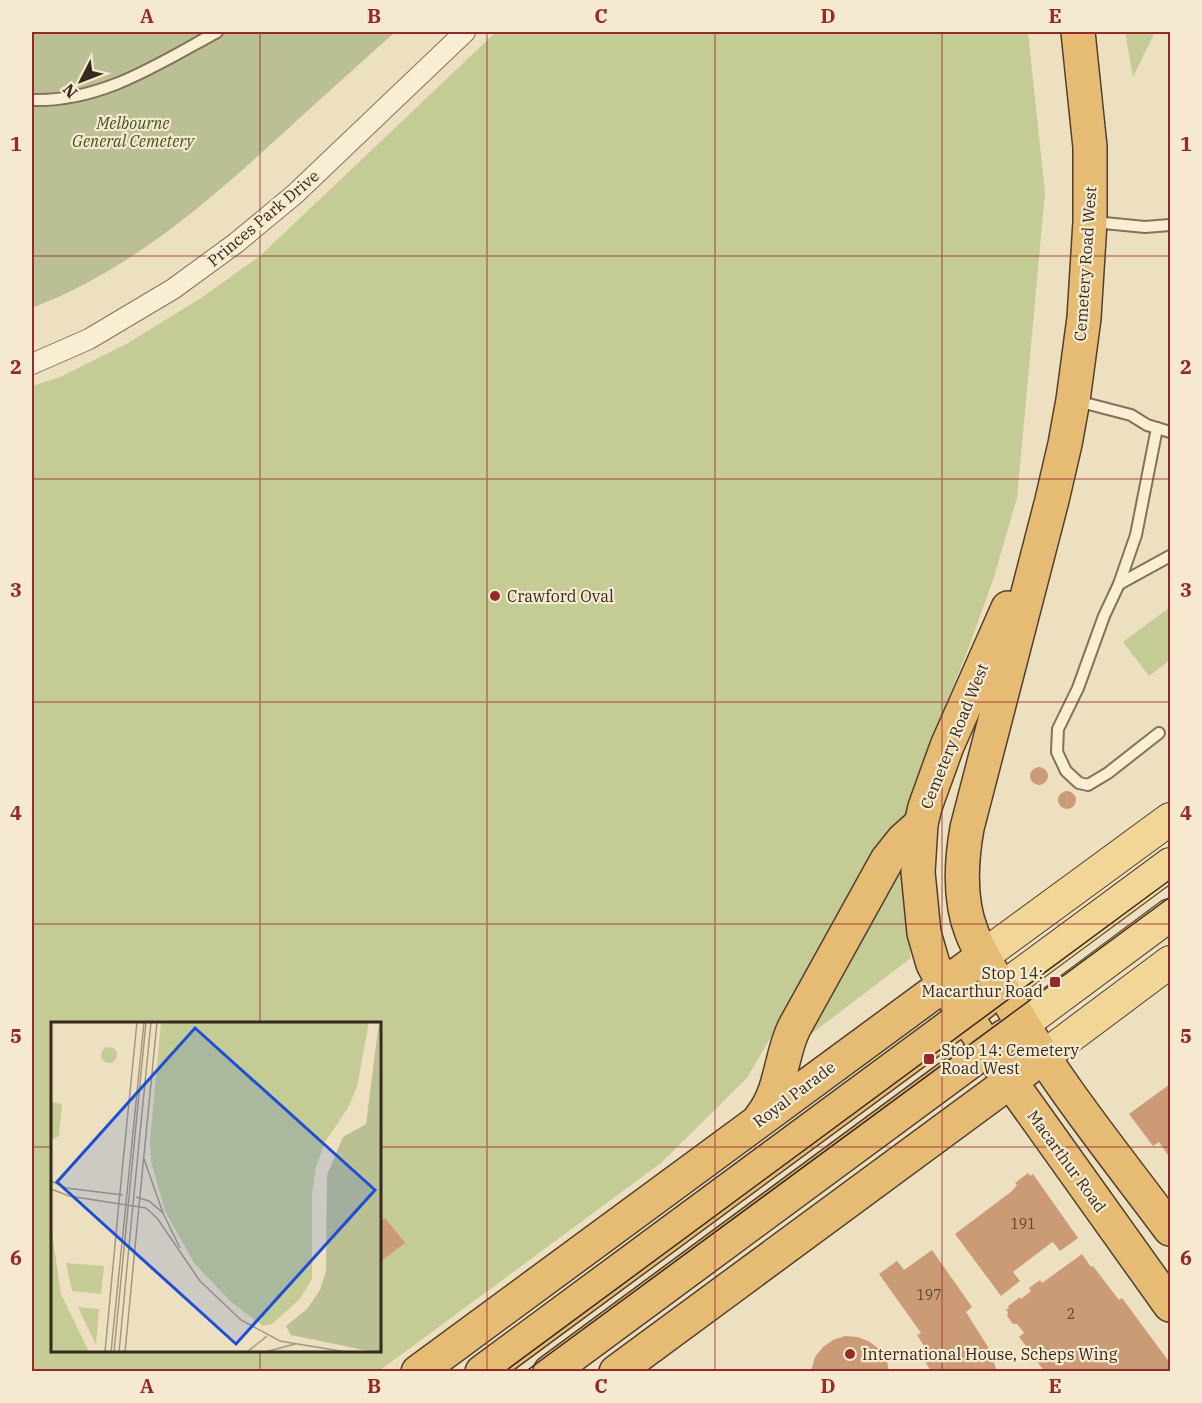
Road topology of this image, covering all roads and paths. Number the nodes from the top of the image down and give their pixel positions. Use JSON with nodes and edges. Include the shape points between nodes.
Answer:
{"nodes":[{"id":1,"x":217,"y":32,"type":"edge"},
{"id":2,"x":465,"y":32,"type":"edge"},
{"id":3,"x":1078,"y":32,"type":"edge"},
{"id":4,"x":32,"y":100,"type":"edge"},
{"id":5,"x":1090,"y":222,"type":"junction"},
{"id":6,"x":1170,"y":225,"type":"edge"},
{"id":7,"x":32,"y":364,"type":"edge"},
{"id":8,"x":1073,"y":400,"type":"junction"},
{"id":9,"x":1157,"y":428,"type":"junction"},
{"id":10,"x":1170,"y":432,"type":"edge"},
{"id":11,"x":1043,"y":530,"type":"junction"},
{"id":12,"x":1170,"y":556,"type":"edge"},
{"id":13,"x":1119,"y":584,"type":"junction"},
{"id":14,"x":1159,"y":733,"type":"dead end"},
{"id":15,"x":1170,"y":819,"type":"edge"},
{"id":16,"x":921,"y":824,"type":"junction"},
{"id":17,"x":1170,"y":864,"type":"edge"},
{"id":18,"x":1170,"y":915,"type":"edge"},
{"id":19,"x":983,"y":956,"type":"junction"},
{"id":20,"x":1170,"y":962,"type":"edge"},
{"id":21,"x":944,"y":984,"type":"junction"},
{"id":22,"x":1001,"y":989,"type":"junction"},
{"id":23,"x":965,"y":1016,"type":"junction"},
{"id":24,"x":1022,"y":1024,"type":"junction"},
{"id":25,"x":988,"y":1048,"type":"junction"},
{"id":26,"x":1043,"y":1057,"type":"junction"},
{"id":27,"x":1010,"y":1081,"type":"junction"},
{"id":28,"x":760,"y":1119,"type":"junction"},
{"id":29,"x":1170,"y":1229,"type":"edge"},
{"id":30,"x":711,"y":1253,"type":"junction"},
{"id":31,"x":734,"y":1285,"type":"junction"},
{"id":32,"x":1170,"y":1305,"type":"edge"},
{"id":33,"x":462,"y":1359,"type":"edge"},
{"id":34,"x":418,"y":1371,"type":"edge"},
{"id":35,"x":482,"y":1371,"type":"edge"},
{"id":36,"x":550,"y":1371,"type":"edge"},
{"id":37,"x":616,"y":1371,"type":"edge"}],
"edges":[{"from":1,"to":4,"type":"lane","via":[[116,85],[74,97]]},
{"from":2,"to":7,"type":"street","name":"Princes Park Drive","via":[[295,194],[236,243],[173,289],[88,339]]},
{"from":3,"to":5,"type":"highway","name":"Cemetery Road West","via":[[1090,147]]},
{"from":5,"to":6,"type":"lane"},
{"from":5,"to":8,"type":"highway","name":"Cemetery Road West","via":[[1084,318]]},
{"from":8,"to":9,"type":"lane","via":[[1131,415]]},
{"from":8,"to":11,"type":"highway","name":"Cemetery Road West"},
{"from":9,"to":10,"type":"lane"},
{"from":9,"to":13,"type":"lane","via":[[1136,535]]},
{"from":11,"to":16,"type":"highway","name":"Cemetery Road West","via":[[947,746]]},
{"from":11,"to":19,"type":"highway","name":"Cemetery Road West","via":[[964,844],[963,890],[968,920]]},
{"from":12,"to":13,"type":"lane"},
{"from":13,"to":14,"type":"lane","via":[[1058,729],[1057,752],[1066,771],[1079,783],[1088,784]]},
{"from":15,"to":19,"type":"main road","name":"Royal Parade"},
{"from":16,"to":21,"type":"highway","name":"Cemetery Road West","via":[[918,872],[924,933]]},
{"from":16,"to":28,"type":"highway","via":[[887,860],[794,1028],[776,1092]]},
{"from":17,"to":22,"type":"main road"},
{"from":18,"to":24,"type":"main road"},
{"from":19,"to":21,"type":"highway","name":"Royal Parade"},
{"from":19,"to":22,"type":"highway","name":"Cemetery Road West"},
{"from":20,"to":26,"type":"main road"},
{"from":21,"to":23,"type":"highway","name":"Cemetery Road West"},
{"from":21,"to":28,"type":"highway","name":"Royal Parade"},
{"from":22,"to":23,"type":"highway"},
{"from":22,"to":24,"type":"highway"},
{"from":23,"to":25,"type":"highway","name":"Macarthur Road"},
{"from":23,"to":35,"type":"highway"},
{"from":24,"to":25,"type":"highway"},
{"from":24,"to":26,"type":"highway"},
{"from":25,"to":27,"type":"highway","name":"Macarthur Road"},
{"from":25,"to":30,"type":"highway"},
{"from":26,"to":27,"type":"highway"},
{"from":26,"to":29,"type":"highway"},
{"from":27,"to":31,"type":"highway"},
{"from":27,"to":32,"type":"highway","name":"Macarthur Road"},
{"from":28,"to":33,"type":"highway","name":"Royal Parade"},
{"from":30,"to":31,"type":"highway"},
{"from":30,"to":36,"type":"highway"},
{"from":31,"to":37,"type":"highway"},
{"from":33,"to":34,"type":"highway","name":"Royal Parade"}]}
